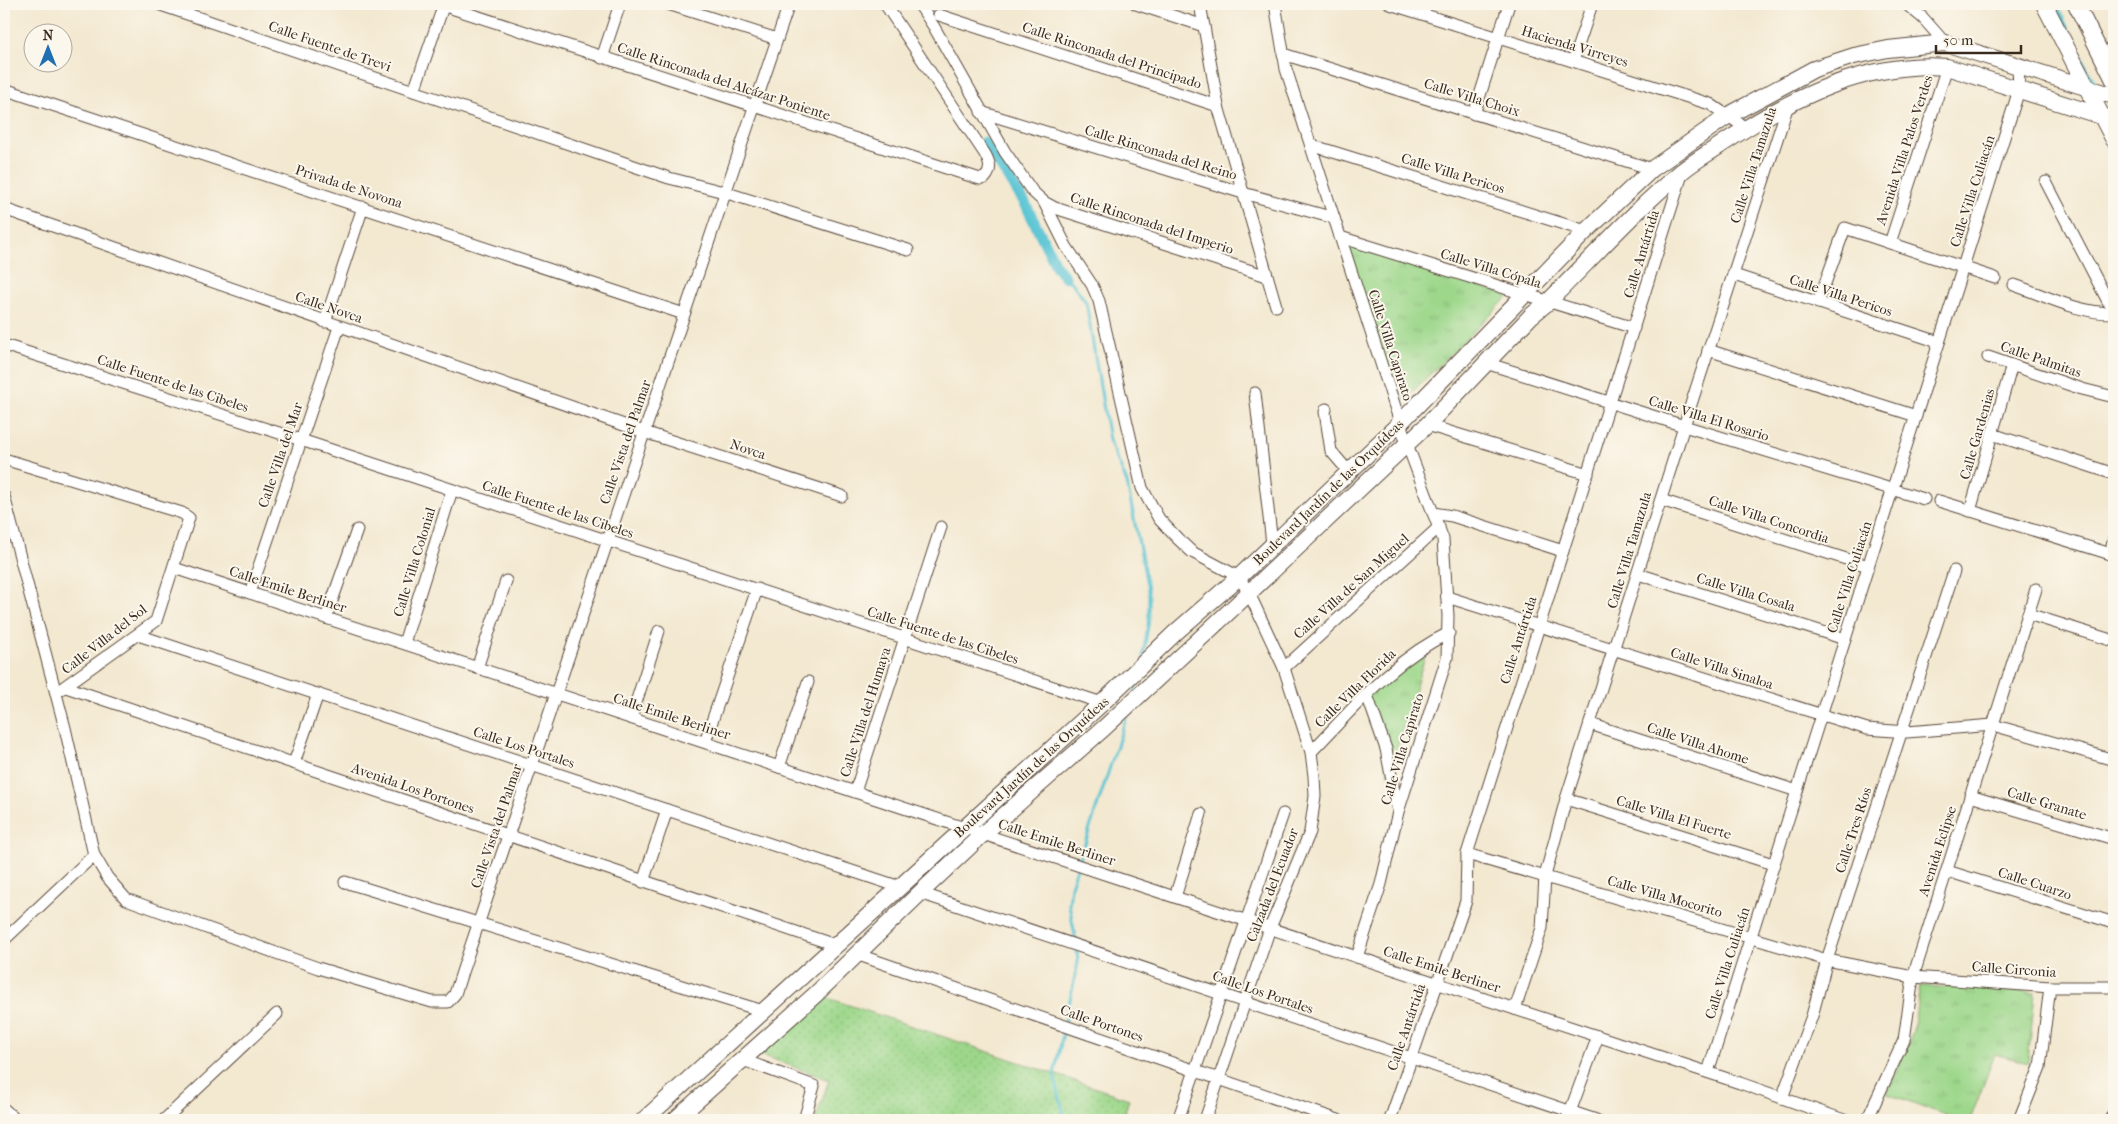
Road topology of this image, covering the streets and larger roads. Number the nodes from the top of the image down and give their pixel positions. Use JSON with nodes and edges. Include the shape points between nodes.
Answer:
{"nodes":[{"id":1,"x":158,"y":4,"type":"edge"},
{"id":2,"x":442,"y":4,"type":"edge"},
{"id":3,"x":620,"y":4,"type":"edge"},
{"id":4,"x":668,"y":4,"type":"edge"},
{"id":5,"x":789,"y":4,"type":"edge"},
{"id":6,"x":886,"y":4,"type":"edge"},
{"id":7,"x":920,"y":4,"type":"edge"},
{"id":8,"x":1136,"y":4,"type":"edge"},
{"id":9,"x":1200,"y":4,"type":"edge"},
{"id":10,"x":1275,"y":4,"type":"edge"},
{"id":11,"x":1390,"y":4,"type":"edge"},
{"id":12,"x":1509,"y":4,"type":"edge"},
{"id":13,"x":1592,"y":4,"type":"edge"},
{"id":14,"x":1906,"y":4,"type":"edge"},
{"id":15,"x":2044,"y":4,"type":"edge"},
{"id":16,"x":2076,"y":4,"type":"edge"},
{"id":17,"x":180,"y":7,"type":"edge"},
{"id":18,"x":940,"y":9,"type":"edge"},
{"id":19,"x":1422,"y":9,"type":"edge"},
{"id":20,"x":1204,"y":26,"type":"junction"},
{"id":21,"x":934,"y":27,"type":"junction"},
{"id":22,"x":1498,"y":38,"type":"junction"},
{"id":23,"x":777,"y":39,"type":"junction"},
{"id":24,"x":1945,"y":43,"type":"junction"},
{"id":25,"x":1283,"y":54,"type":"junction"},
{"id":26,"x":602,"y":58,"type":"junction"},
{"id":27,"x":1574,"y":61,"type":"junction"},
{"id":28,"x":2018,"y":65,"type":"junction"},
{"id":29,"x":1947,"y":67,"type":"junction"},
{"id":30,"x":2114,"y":80,"type":"edge"},
{"id":31,"x":2085,"y":86,"type":"junction"},
{"id":32,"x":4,"y":89,"type":"edge"},
{"id":33,"x":2019,"y":90,"type":"junction"},
{"id":34,"x":414,"y":91,"type":"junction"},
{"id":35,"x":2114,"y":96,"type":"edge"},
{"id":36,"x":1788,"y":104,"type":"junction"},
{"id":37,"x":1218,"y":106,"type":"junction"},
{"id":38,"x":754,"y":107,"type":"junction"},
{"id":39,"x":981,"y":112,"type":"junction"},
{"id":40,"x":1474,"y":114,"type":"junction"},
{"id":41,"x":1729,"y":115,"type":"junction"},
{"id":42,"x":2108,"y":119,"type":"edge"},
{"id":43,"x":1746,"y":128,"type":"junction"},
{"id":44,"x":2114,"y":140,"type":"edge"},
{"id":45,"x":1311,"y":145,"type":"junction"},
{"id":46,"x":1652,"y":168,"type":"junction"},
{"id":47,"x":1684,"y":170,"type":"junction"},
{"id":48,"x":2046,"y":182,"type":"dead end"},
{"id":49,"x":724,"y":192,"type":"junction"},
{"id":50,"x":1243,"y":192,"type":"junction"},
{"id":51,"x":1044,"y":202,"type":"junction"},
{"id":52,"x":363,"y":207,"type":"junction"},
{"id":53,"x":4,"y":209,"type":"edge"},
{"id":54,"x":1334,"y":218,"type":"junction"},
{"id":55,"x":1586,"y":231,"type":"junction"},
{"id":56,"x":1340,"y":237,"type":"junction"},
{"id":57,"x":1890,"y":243,"type":"junction"},
{"id":58,"x":908,"y":250,"type":"dead end"},
{"id":59,"x":1963,"y":267,"type":"junction"},
{"id":60,"x":1734,"y":275,"type":"junction"},
{"id":61,"x":1267,"y":276,"type":"junction"},
{"id":62,"x":1995,"y":278,"type":"dead end"},
{"id":63,"x":2014,"y":285,"type":"dead end"},
{"id":64,"x":1524,"y":294,"type":"junction"},
{"id":65,"x":1548,"y":302,"type":"junction"},
{"id":66,"x":1818,"y":303,"type":"junction"},
{"id":67,"x":1276,"y":306,"type":"dead end"},
{"id":68,"x":2114,"y":313,"type":"edge"},
{"id":69,"x":684,"y":314,"type":"junction"},
{"id":70,"x":325,"y":322,"type":"junction"},
{"id":71,"x":339,"y":326,"type":"junction"},
{"id":72,"x":1634,"y":328,"type":"junction"},
{"id":73,"x":1939,"y":342,"type":"junction"},
{"id":74,"x":4,"y":345,"type":"edge"},
{"id":75,"x":1708,"y":350,"type":"junction"},
{"id":76,"x":1988,"y":357,"type":"dead end"},
{"id":77,"x":1486,"y":364,"type":"junction"},
{"id":78,"x":2012,"y":365,"type":"junction"},
{"id":79,"x":1255,"y":393,"type":"dead end"},
{"id":80,"x":2114,"y":397,"type":"edge"},
{"id":81,"x":1610,"y":403,"type":"junction"},
{"id":82,"x":1326,"y":409,"type":"dead end"},
{"id":83,"x":1916,"y":416,"type":"junction"},
{"id":84,"x":1400,"y":423,"type":"junction"},
{"id":85,"x":1427,"y":425,"type":"junction"},
{"id":86,"x":1684,"y":426,"type":"junction"},
{"id":87,"x":644,"y":432,"type":"junction"},
{"id":88,"x":1992,"y":434,"type":"junction"},
{"id":89,"x":301,"y":440,"type":"junction"},
{"id":90,"x":1406,"y":444,"type":"junction"},
{"id":91,"x":4,"y":459,"type":"edge"},
{"id":92,"x":1349,"y":472,"type":"junction"},
{"id":93,"x":1588,"y":474,"type":"junction"},
{"id":94,"x":2114,"y":474,"type":"edge"},
{"id":95,"x":1893,"y":489,"type":"junction"},
{"id":96,"x":452,"y":490,"type":"junction"},
{"id":97,"x":4,"y":496,"type":"edge"},
{"id":98,"x":842,"y":496,"type":"dead end"},
{"id":99,"x":1924,"y":499,"type":"dead end"},
{"id":100,"x":1661,"y":500,"type":"junction"},
{"id":101,"x":1939,"y":501,"type":"dead end"},
{"id":102,"x":1970,"y":511,"type":"junction"},
{"id":103,"x":1434,"y":513,"type":"junction"},
{"id":104,"x":941,"y":527,"type":"dead end"},
{"id":105,"x":1439,"y":527,"type":"junction"},
{"id":106,"x":357,"y":530,"type":"dead end"},
{"id":107,"x":2114,"y":538,"type":"edge"},
{"id":108,"x":608,"y":541,"type":"junction"},
{"id":109,"x":1272,"y":544,"type":"junction"},
{"id":110,"x":1563,"y":551,"type":"junction"},
{"id":111,"x":2112,"y":555,"type":"edge"},
{"id":112,"x":1868,"y":566,"type":"junction"},
{"id":113,"x":174,"y":568,"type":"junction"},
{"id":114,"x":1954,"y":571,"type":"dead end"},
{"id":115,"x":1638,"y":574,"type":"junction"},
{"id":116,"x":1240,"y":577,"type":"junction"},
{"id":117,"x":506,"y":581,"type":"dead end"},
{"id":118,"x":757,"y":589,"type":"junction"},
{"id":119,"x":2036,"y":589,"type":"dead end"},
{"id":120,"x":250,"y":593,"type":"junction"},
{"id":121,"x":1249,"y":593,"type":"junction"},
{"id":122,"x":1448,"y":597,"type":"junction"},
{"id":123,"x":2028,"y":614,"type":"junction"},
{"id":124,"x":326,"y":618,"type":"junction"},
{"id":125,"x":1538,"y":625,"type":"junction"},
{"id":126,"x":659,"y":631,"type":"dead end"},
{"id":127,"x":1448,"y":633,"type":"junction"},
{"id":128,"x":138,"y":635,"type":"junction"},
{"id":129,"x":905,"y":638,"type":"junction"},
{"id":130,"x":1845,"y":639,"type":"junction"},
{"id":131,"x":2114,"y":641,"type":"edge"},
{"id":132,"x":404,"y":643,"type":"junction"},
{"id":133,"x":1614,"y":649,"type":"junction"},
{"id":134,"x":478,"y":668,"type":"junction"},
{"id":135,"x":1284,"y":668,"type":"junction"},
{"id":136,"x":808,"y":682,"type":"dead end"},
{"id":137,"x":66,"y":687,"type":"junction"},
{"id":138,"x":55,"y":692,"type":"junction"},
{"id":139,"x":556,"y":693,"type":"junction"},
{"id":140,"x":318,"y":694,"type":"junction"},
{"id":141,"x":1367,"y":695,"type":"junction"},
{"id":142,"x":1102,"y":703,"type":"junction"},
{"id":143,"x":1821,"y":714,"type":"junction"},
{"id":144,"x":631,"y":718,"type":"junction"},
{"id":145,"x":1590,"y":724,"type":"junction"},
{"id":146,"x":1993,"y":725,"type":"junction"},
{"id":147,"x":1900,"y":732,"type":"junction"},
{"id":148,"x":705,"y":742,"type":"junction"},
{"id":149,"x":1310,"y":752,"type":"junction"},
{"id":150,"x":2114,"y":760,"type":"edge"},
{"id":151,"x":294,"y":764,"type":"junction"},
{"id":152,"x":532,"y":765,"type":"junction"},
{"id":153,"x":780,"y":767,"type":"junction"},
{"id":154,"x":1797,"y":791,"type":"junction"},
{"id":155,"x":855,"y":792,"type":"junction"},
{"id":156,"x":1970,"y":796,"type":"junction"},
{"id":157,"x":1566,"y":798,"type":"junction"},
{"id":158,"x":667,"y":810,"type":"junction"},
{"id":159,"x":1398,"y":812,"type":"junction"},
{"id":160,"x":1201,"y":814,"type":"dead end"},
{"id":161,"x":1283,"y":814,"type":"dead end"},
{"id":162,"x":965,"y":828,"type":"junction"},
{"id":163,"x":984,"y":834,"type":"junction"},
{"id":164,"x":508,"y":836,"type":"junction"},
{"id":165,"x":2114,"y":840,"type":"edge"},
{"id":166,"x":1467,"y":854,"type":"junction"},
{"id":167,"x":94,"y":855,"type":"junction"},
{"id":168,"x":1774,"y":864,"type":"junction"},
{"id":169,"x":1947,"y":871,"type":"junction"},
{"id":170,"x":1545,"y":876,"type":"junction"},
{"id":171,"x":345,"y":882,"type":"dead end"},
{"id":172,"x":643,"y":882,"type":"junction"},
{"id":173,"x":900,"y":886,"type":"junction"},
{"id":174,"x":920,"y":892,"type":"junction"},
{"id":175,"x":1175,"y":897,"type":"junction"},
{"id":176,"x":1248,"y":921,"type":"junction"},
{"id":177,"x":479,"y":923,"type":"junction"},
{"id":178,"x":2114,"y":923,"type":"edge"},
{"id":179,"x":1270,"y":928,"type":"junction"},
{"id":180,"x":1750,"y":937,"type":"junction"},
{"id":181,"x":4,"y":940,"type":"edge"},
{"id":182,"x":835,"y":945,"type":"junction"},
{"id":183,"x":856,"y":954,"type":"junction"},
{"id":184,"x":1357,"y":956,"type":"junction"},
{"id":185,"x":1827,"y":960,"type":"junction"},
{"id":186,"x":1913,"y":977,"type":"junction"},
{"id":187,"x":1437,"y":983,"type":"junction"},
{"id":188,"x":2050,"y":986,"type":"junction"},
{"id":189,"x":2114,"y":987,"type":"edge"},
{"id":190,"x":1222,"y":994,"type":"junction"},
{"id":191,"x":1245,"y":1002,"type":"junction"},
{"id":192,"x":1515,"y":1009,"type":"junction"},
{"id":193,"x":763,"y":1011,"type":"junction"},
{"id":194,"x":277,"y":1014,"type":"dead end"},
{"id":195,"x":1598,"y":1036,"type":"junction"},
{"id":196,"x":1411,"y":1058,"type":"junction"},
{"id":197,"x":743,"y":1060,"type":"junction"},
{"id":198,"x":1196,"y":1071,"type":"junction"},
{"id":199,"x":1708,"y":1072,"type":"junction"},
{"id":200,"x":1219,"y":1079,"type":"junction"},
{"id":201,"x":1782,"y":1098,"type":"junction"},
{"id":202,"x":4,"y":1109,"type":"edge"},
{"id":203,"x":2114,"y":1112,"type":"edge"},
{"id":204,"x":1569,"y":1116,"type":"edge"},
{"id":205,"x":16,"y":1120,"type":"edge"},
{"id":206,"x":164,"y":1120,"type":"edge"},
{"id":207,"x":644,"y":1120,"type":"edge"},
{"id":208,"x":675,"y":1120,"type":"edge"},
{"id":209,"x":804,"y":1120,"type":"edge"},
{"id":210,"x":1178,"y":1120,"type":"edge"},
{"id":211,"x":1205,"y":1120,"type":"edge"},
{"id":212,"x":1338,"y":1120,"type":"edge"},
{"id":213,"x":1390,"y":1120,"type":"edge"},
{"id":214,"x":1596,"y":1120,"type":"edge"},
{"id":215,"x":1844,"y":1120,"type":"edge"},
{"id":216,"x":1867,"y":1120,"type":"edge"},
{"id":217,"x":2019,"y":1120,"type":"edge"},
{"id":218,"x":2110,"y":1120,"type":"edge"}],
"edges":[{"from":1,"to":17,"type":"street","name":"Calle Fuente de Trevi"},
{"from":2,"to":26,"type":"street","name":"Calle Rinconada del Alcázar Poniente"},
{"from":2,"to":34,"type":"street"},
{"from":3,"to":26,"type":"street"},
{"from":4,"to":23,"type":"street"},
{"from":5,"to":23,"type":"street","name":"Calle Vista del Palmar"},
{"from":6,"to":38,"type":"street","name":"Calle Rinconada del Alcázar Poniente","via":[[990,164],[985,178]]},
{"from":7,"to":21,"type":"street","name":"Calle Rinconada del Imperio"},
{"from":8,"to":20,"type":"street"},
{"from":9,"to":20,"type":"street"},
{"from":10,"to":25,"type":"street","name":"Calle Villa Capirato"},
{"from":11,"to":19,"type":"street","name":"Hacienda Virreyes"},
{"from":12,"to":22,"type":"street"},
{"from":13,"to":27,"type":"street"},
{"from":14,"to":24,"type":"street"},
{"from":15,"to":31,"type":"street"},
{"from":16,"to":30,"type":"street"},
{"from":17,"to":34,"type":"street","name":"Calle Fuente de Trevi","via":[[345,69]]},
{"from":18,"to":21,"type":"street"},
{"from":18,"to":37,"type":"street","name":"Calle Rinconada del Principado"},
{"from":19,"to":22,"type":"street","name":"Hacienda Virreyes"},
{"from":20,"to":37,"type":"street"},
{"from":21,"to":39,"type":"street","name":"Calle Rinconada del Imperio"},
{"from":22,"to":27,"type":"street","name":"Hacienda Virreyes"},
{"from":22,"to":40,"type":"street"},
{"from":23,"to":38,"type":"street","name":"Calle Vista del Palmar"},
{"from":24,"to":28,"type":"street","name":"Boulevard Jardín de las Orquídeas"},
{"from":24,"to":41,"type":"street","name":"Boulevard Jardín de las Orquídeas","via":[[1888,49],[1814,69]]},
{"from":25,"to":40,"type":"street","name":"Calle Villa Choix"},
{"from":25,"to":45,"type":"street","name":"Calle Villa Capirato"},
{"from":26,"to":38,"type":"street","name":"Calle Rinconada del Alcázar Poniente"},
{"from":27,"to":41,"type":"street","name":"Hacienda Virreyes","via":[[1710,104]]},
{"from":28,"to":31,"type":"street","name":"Boulevard Jardín de las Orquídeas"},
{"from":28,"to":33,"type":"street","name":"Calle Villa Culiacán"},
{"from":29,"to":33,"type":"street","name":"Boulevard Jardín de las Orquídeas"},
{"from":29,"to":36,"type":"street","name":"Boulevard Jardín de las Orquídeas","via":[[1874,72],[1818,90]]},
{"from":29,"to":57,"type":"street","name":"Avenida Villa Palos Verdes"},
{"from":31,"to":35,"type":"street","name":"Boulevard Jardín de las Orquídeas"},
{"from":31,"to":42,"type":"street"},
{"from":32,"to":52,"type":"street","name":"Privada de Novona"},
{"from":33,"to":42,"type":"street","name":"Boulevard Jardín de las Orquídeas"},
{"from":33,"to":59,"type":"street","name":"Calle Villa Culiacán"},
{"from":34,"to":49,"type":"street","name":"Calle Fuente de Trevi","via":[[669,178]]},
{"from":36,"to":43,"type":"street","name":"Boulevard Jardín de las Orquídeas"},
{"from":36,"to":60,"type":"street","name":"Calle Villa Tamazula"},
{"from":37,"to":50,"type":"street"},
{"from":38,"to":49,"type":"street","name":"Calle Vista del Palmar"},
{"from":39,"to":50,"type":"street","name":"Calle Rinconada del Reino"},
{"from":39,"to":51,"type":"street","name":"Calle Rinconada del Imperio","via":[[1032,191]]},
{"from":40,"to":46,"type":"street","name":"Calle Villa Choix"},
{"from":41,"to":43,"type":"street","name":"Hacienda Virreyes"},
{"from":41,"to":46,"type":"street","name":"Boulevard Jardín de las Orquídeas"},
{"from":42,"to":44,"type":"street"},
{"from":43,"to":47,"type":"street","name":"Boulevard Jardín de las Orquídeas"},
{"from":45,"to":54,"type":"street","name":"Calle Villa Capirato"},
{"from":45,"to":55,"type":"street","name":"Calle Villa Pericos"},
{"from":46,"to":55,"type":"street","name":"Boulevard Jardín de las Orquídeas"},
{"from":47,"to":65,"type":"street","name":"Boulevard Jardín de las Orquídeas"},
{"from":47,"to":72,"type":"street","name":"Calle Antártida"},
{"from":48,"to":68,"type":"street"},
{"from":49,"to":58,"type":"street","name":"Calle Fuente de Trevi"},
{"from":49,"to":69,"type":"street","name":"Calle Vista del Palmar"},
{"from":50,"to":54,"type":"street","name":"Calle Rinconada del Reino"},
{"from":50,"to":61,"type":"street"},
{"from":51,"to":61,"type":"street","name":"Calle Rinconada del Imperio"},
{"from":51,"to":116,"type":"street","via":[[1099,301],[1139,479],[1147,499],[1159,519],[1192,552]]},
{"from":52,"to":69,"type":"street","name":"Privada de Novona"},
{"from":52,"to":70,"type":"street"},
{"from":53,"to":70,"type":"street","name":"Calle Novca"},
{"from":54,"to":56,"type":"street","name":"Calle Villa Capirato"},
{"from":55,"to":64,"type":"street","name":"Boulevard Jardín de las Orquídeas"},
{"from":56,"to":64,"type":"street","name":"Calle Villa Cópala"},
{"from":56,"to":84,"type":"street","name":"Calle Villa Capirato"},
{"from":57,"to":59,"type":"street"},
{"from":57,"to":66,"type":"street","via":[[1845,228]]},
{"from":59,"to":62,"type":"street"},
{"from":59,"to":73,"type":"street","name":"Calle Villa Culiacán"},
{"from":60,"to":66,"type":"street","name":"Calle Villa Pericos"},
{"from":60,"to":75,"type":"street","name":"Calle Villa Tamazula"},
{"from":61,"to":67,"type":"street"},
{"from":63,"to":68,"type":"street","via":[[2080,308]]},
{"from":64,"to":65,"type":"street","name":"Calle Villa Cópala"},
{"from":64,"to":84,"type":"street","name":"Boulevard Jardín de las Orquídeas"},
{"from":65,"to":72,"type":"street","name":"Calle Villa Cópala"},
{"from":65,"to":77,"type":"street","name":"Boulevard Jardín de las Orquídeas"},
{"from":66,"to":73,"type":"street","name":"Calle Villa Pericos"},
{"from":69,"to":87,"type":"street","name":"Calle Vista del Palmar"},
{"from":70,"to":71,"type":"street","name":"Calle Novca"},
{"from":71,"to":87,"type":"street","name":"Calle Novca"},
{"from":71,"to":89,"type":"street","name":"Calle Villa del Mar"},
{"from":72,"to":81,"type":"street","name":"Calle Antártida"},
{"from":73,"to":83,"type":"street","name":"Calle Villa Culiacán"},
{"from":74,"to":89,"type":"street","name":"Calle Fuente de las Cibeles"},
{"from":75,"to":83,"type":"street"},
{"from":75,"to":86,"type":"street","name":"Calle Villa Tamazula"},
{"from":76,"to":78,"type":"street","name":"Calle Palmitas"},
{"from":77,"to":81,"type":"street","name":"Calle Villa El Rosario"},
{"from":77,"to":85,"type":"street","name":"Boulevard Jardín de las Orquídeas"},
{"from":78,"to":80,"type":"street","name":"Calle Palmitas"},
{"from":78,"to":88,"type":"street","name":"Calle Gardenias"},
{"from":79,"to":109,"type":"street"},
{"from":81,"to":86,"type":"street","name":"Calle Villa El Rosario"},
{"from":81,"to":93,"type":"street","name":"Calle Antártida"},
{"from":82,"to":92,"type":"street","via":[[1331,451]]},
{"from":83,"to":95,"type":"street","name":"Calle Villa Culiacán"},
{"from":84,"to":90,"type":"street","name":"Calle Villa Capirato"},
{"from":84,"to":92,"type":"street","name":"Boulevard Jardín de las Orquídeas"},
{"from":85,"to":90,"type":"street","name":"Boulevard Jardín de las Orquídeas"},
{"from":85,"to":93,"type":"street"},
{"from":86,"to":95,"type":"street","name":"Calle Villa El Rosario"},
{"from":86,"to":100,"type":"street","name":"Calle Villa Tamazula"},
{"from":87,"to":98,"type":"street","name":"Novca"},
{"from":87,"to":108,"type":"street","name":"Calle Vista del Palmar"},
{"from":88,"to":94,"type":"street"},
{"from":88,"to":102,"type":"street","name":"Calle Gardenias"},
{"from":89,"to":96,"type":"street","name":"Calle Fuente de las Cibeles"},
{"from":89,"to":120,"type":"street","name":"Calle Villa del Mar"},
{"from":90,"to":103,"type":"street","name":"Calle Villa Capirato"},
{"from":90,"to":121,"type":"street","name":"Boulevard Jardín de las Orquídeas"},
{"from":91,"to":113,"type":"street","name":"Calle Villa del Sol","via":[[188,516]]},
{"from":92,"to":109,"type":"street","name":"Boulevard Jardín de las Orquídeas"},
{"from":93,"to":110,"type":"street","name":"Calle Antártida"},
{"from":95,"to":99,"type":"street","name":"Calle Villa El Rosario"},
{"from":95,"to":112,"type":"street","name":"Calle Villa Culiacán"},
{"from":96,"to":108,"type":"street","name":"Calle Fuente de las Cibeles"},
{"from":96,"to":132,"type":"street","name":"Calle Villa Colonial"},
{"from":97,"to":138,"type":"street"},
{"from":100,"to":112,"type":"street","name":"Calle Villa Concordia"},
{"from":100,"to":115,"type":"street","name":"Calle Villa Tamazula"},
{"from":101,"to":102,"type":"street"},
{"from":102,"to":111,"type":"street"},
{"from":103,"to":105,"type":"street","name":"Calle Villa Capirato"},
{"from":103,"to":110,"type":"street"},
{"from":104,"to":129,"type":"street","name":"Calle Villa del Humaya"},
{"from":105,"to":122,"type":"street","name":"Calle Villa Capirato"},
{"from":105,"to":135,"type":"street","name":"Calle Villa de San Miguel"},
{"from":106,"to":124,"type":"street"},
{"from":107,"to":111,"type":"street"},
{"from":108,"to":118,"type":"street","name":"Calle Fuente de las Cibeles"},
{"from":108,"to":139,"type":"street","name":"Calle Vista del Palmar"},
{"from":109,"to":116,"type":"street","name":"Boulevard Jardín de las Orquídeas"},
{"from":110,"to":125,"type":"street","name":"Calle Antártida"},
{"from":112,"to":130,"type":"street","name":"Calle Villa Culiacán"},
{"from":113,"to":120,"type":"street","name":"Calle Emile Berliner"},
{"from":113,"to":128,"type":"street","name":"Calle Villa del Sol","via":[[159,617]]},
{"from":114,"to":147,"type":"street","name":"Calle Tres Ríos"},
{"from":115,"to":130,"type":"street","name":"Calle Villa Cosala"},
{"from":115,"to":133,"type":"street","name":"Calle Villa Tamazula"},
{"from":116,"to":121,"type":"street","name":"Calzada del Ecuador"},
{"from":116,"to":142,"type":"street","name":"Boulevard Jardín de las Orquídeas","via":[[1176,632]]},
{"from":117,"to":134,"type":"street"},
{"from":118,"to":129,"type":"street","name":"Calle Fuente de las Cibeles"},
{"from":118,"to":148,"type":"street"},
{"from":119,"to":123,"type":"street","name":"Avenida Eclipse"},
{"from":120,"to":124,"type":"street","name":"Calle Emile Berliner"},
{"from":121,"to":135,"type":"street","name":"Calzada del Ecuador"},
{"from":121,"to":163,"type":"street","name":"Boulevard Jardín de las Orquídeas"},
{"from":122,"to":125,"type":"street","name":"Calle Villa Sinaloa"},
{"from":122,"to":127,"type":"street","name":"Calle Villa Capirato"},
{"from":123,"to":131,"type":"street"},
{"from":123,"to":146,"type":"street","name":"Avenida Eclipse"},
{"from":124,"to":132,"type":"street","name":"Calle Emile Berliner"},
{"from":125,"to":133,"type":"street","name":"Calle Villa Sinaloa"},
{"from":125,"to":166,"type":"street","name":"Calle Antártida"},
{"from":126,"to":144,"type":"street"},
{"from":127,"to":141,"type":"street","name":"Calle Villa Florida","via":[[1404,661]]},
{"from":127,"to":159,"type":"street","name":"Calle Villa Capirato","via":[[1447,658]]},
{"from":128,"to":137,"type":"street","name":"Calle Villa del Sol"},
{"from":128,"to":140,"type":"street","name":"Calle Los Portales"},
{"from":129,"to":142,"type":"street","name":"Calle Fuente de las Cibeles"},
{"from":129,"to":155,"type":"street","name":"Calle Villa del Humaya"},
{"from":130,"to":143,"type":"street","name":"Calle Villa Culiacán"},
{"from":132,"to":134,"type":"street","name":"Calle Emile Berliner"},
{"from":133,"to":143,"type":"street","name":"Calle Villa Sinaloa"},
{"from":133,"to":145,"type":"street","name":"Calle Villa Tamazula"},
{"from":134,"to":139,"type":"street","name":"Calle Emile Berliner"},
{"from":135,"to":149,"type":"street","name":"Calzada del Ecuador"},
{"from":136,"to":153,"type":"street"},
{"from":137,"to":138,"type":"street","name":"Calle Villa del Sol"},
{"from":137,"to":151,"type":"street","name":"Avenida Los Portones"},
{"from":138,"to":167,"type":"street"},
{"from":139,"to":144,"type":"street","name":"Calle Emile Berliner"},
{"from":139,"to":152,"type":"street","name":"Calle Vista del Palmar"},
{"from":140,"to":151,"type":"street"},
{"from":140,"to":152,"type":"street","name":"Calle Los Portales"},
{"from":141,"to":149,"type":"street","name":"Calle Villa Florida"},
{"from":141,"to":159,"type":"street","via":[[1386,749]]},
{"from":142,"to":162,"type":"street","name":"Boulevard Jardín de las Orquídeas"},
{"from":143,"to":147,"type":"street","name":"Calle Villa Sinaloa","via":[[1867,729]]},
{"from":143,"to":154,"type":"street","name":"Calle Villa Culiacán"},
{"from":144,"to":148,"type":"street","name":"Calle Emile Berliner"},
{"from":145,"to":154,"type":"street","name":"Calle Villa Ahome"},
{"from":145,"to":157,"type":"street","name":"Calle Villa Tamazula"},
{"from":146,"to":147,"type":"street","name":"Calle Villa Sinaloa"},
{"from":146,"to":150,"type":"street"},
{"from":146,"to":156,"type":"street","name":"Avenida Eclipse"},
{"from":147,"to":185,"type":"street","name":"Calle Tres Ríos"},
{"from":148,"to":153,"type":"street","name":"Calle Emile Berliner"},
{"from":149,"to":179,"type":"street","name":"Calzada del Ecuador","via":[[1315,796],[1310,832]]},
{"from":151,"to":164,"type":"street","name":"Avenida Los Portones"},
{"from":152,"to":158,"type":"street","name":"Calle Los Portales"},
{"from":152,"to":164,"type":"street","name":"Calle Vista del Palmar"},
{"from":153,"to":155,"type":"street","name":"Calle Emile Berliner"},
{"from":154,"to":168,"type":"street","name":"Calle Villa Culiacán"},
{"from":155,"to":162,"type":"street","name":"Calle Emile Berliner"},
{"from":156,"to":165,"type":"street","name":"Calle Granate"},
{"from":156,"to":169,"type":"street","name":"Avenida Eclipse"},
{"from":157,"to":168,"type":"street","name":"Calle Villa El Fuerte"},
{"from":157,"to":170,"type":"street","name":"Calle Villa Tamazula"},
{"from":158,"to":172,"type":"street"},
{"from":158,"to":173,"type":"street","name":"Calle Los Portales"},
{"from":159,"to":184,"type":"street","name":"Calle Villa Capirato","via":[[1381,884]]},
{"from":160,"to":175,"type":"street"},
{"from":161,"to":176,"type":"street","name":"Calzada del Ecuador"},
{"from":162,"to":163,"type":"street","name":"Calle Emile Berliner"},
{"from":162,"to":173,"type":"street","name":"Boulevard Jardín de las Orquídeas"},
{"from":163,"to":174,"type":"street","name":"Boulevard Jardín de las Orquídeas"},
{"from":163,"to":175,"type":"street","name":"Calle Emile Berliner"},
{"from":164,"to":172,"type":"street","name":"Avenida Los Portones"},
{"from":164,"to":177,"type":"street","name":"Calle Vista del Palmar"},
{"from":166,"to":170,"type":"street","name":"Calle Villa Mocorito"},
{"from":166,"to":187,"type":"street","name":"Calle Antártida","via":[[1466,901]]},
{"from":167,"to":177,"type":"street","name":"Calle Vista del Palmar","via":[[126,899],[318,968],[432,1002],[448,1002],[454,994]]},
{"from":167,"to":181,"type":"street"},
{"from":168,"to":180,"type":"street","name":"Calle Villa Culiacán"},
{"from":169,"to":178,"type":"street","name":"Calle Cuarzo"},
{"from":169,"to":186,"type":"street","name":"Avenida Eclipse"},
{"from":170,"to":180,"type":"street","name":"Calle Villa Mocorito"},
{"from":170,"to":192,"type":"street","name":"Calle Villa Tamazula","via":[[1542,928]]},
{"from":171,"to":177,"type":"street"},
{"from":172,"to":182,"type":"street","name":"Avenida Los Portones"},
{"from":173,"to":182,"type":"street","name":"Boulevard Jardín de las Orquídeas"},
{"from":174,"to":183,"type":"street","name":"Boulevard Jardín de las Orquídeas"},
{"from":174,"to":190,"type":"street","name":"Calle Los Portales"},
{"from":175,"to":176,"type":"street","name":"Calle Emile Berliner"},
{"from":176,"to":179,"type":"street","name":"Calle Emile Berliner"},
{"from":176,"to":190,"type":"street","name":"Calzada del Ecuador"},
{"from":177,"to":193,"type":"street"},
{"from":179,"to":184,"type":"street","name":"Calle Emile Berliner"},
{"from":179,"to":191,"type":"street","name":"Calzada del Ecuador"},
{"from":180,"to":185,"type":"street","name":"Calle Villa Mocorito"},
{"from":180,"to":199,"type":"street","name":"Calle Villa Culiacán"},
{"from":182,"to":193,"type":"street","name":"Boulevard Jardín de las Orquídeas"},
{"from":183,"to":197,"type":"street","name":"Boulevard Jardín de las Orquídeas"},
{"from":183,"to":198,"type":"street","name":"Calle Portones"},
{"from":184,"to":187,"type":"street","name":"Calle Emile Berliner"},
{"from":185,"to":186,"type":"street","name":"Calle Villa Mocorito"},
{"from":185,"to":201,"type":"street","name":"Calle Tres Ríos","via":[[1812,1016]]},
{"from":186,"to":188,"type":"street","name":"Calle Circonia"},
{"from":186,"to":216,"type":"street","name":"Avenida Eclipse","via":[[1904,1040]]},
{"from":187,"to":192,"type":"street","name":"Calle Emile Berliner"},
{"from":187,"to":196,"type":"street","name":"Calle Antártida"},
{"from":188,"to":189,"type":"street","name":"Calle Circonia"},
{"from":188,"to":217,"type":"street","via":[[2040,1067]]},
{"from":190,"to":191,"type":"street","name":"Calle Los Portales"},
{"from":190,"to":198,"type":"street","name":"Calzada del Ecuador"},
{"from":191,"to":196,"type":"street","name":"Calle Los Portales"},
{"from":191,"to":200,"type":"street","name":"Calzada del Ecuador"},
{"from":192,"to":195,"type":"street","name":"Calle Emile Berliner"},
{"from":193,"to":207,"type":"street","name":"Boulevard Jardín de las Orquídeas"},
{"from":194,"to":206,"type":"street"},
{"from":195,"to":199,"type":"street","name":"Calle Emile Berliner"},
{"from":195,"to":204,"type":"street"},
{"from":196,"to":204,"type":"street","name":"Calle Los Portales"},
{"from":196,"to":213,"type":"street","name":"Calle Antártida"},
{"from":197,"to":208,"type":"street","name":"Boulevard Jardín de las Orquídeas"},
{"from":197,"to":209,"type":"street","via":[[814,1086]]},
{"from":198,"to":200,"type":"street","name":"Calle Portones"},
{"from":198,"to":210,"type":"street","name":"Calzada del Ecuador"},
{"from":199,"to":201,"type":"street","name":"Calle Emile Berliner"},
{"from":200,"to":211,"type":"street","name":"Calzada del Ecuador"},
{"from":200,"to":212,"type":"street","name":"Calle Portones"},
{"from":201,"to":215,"type":"street","name":"Calle Emile Berliner"},
{"from":202,"to":205,"type":"street"},
{"from":203,"to":218,"type":"street"},
{"from":204,"to":214,"type":"street","name":"Calle Los Portales"}]}
